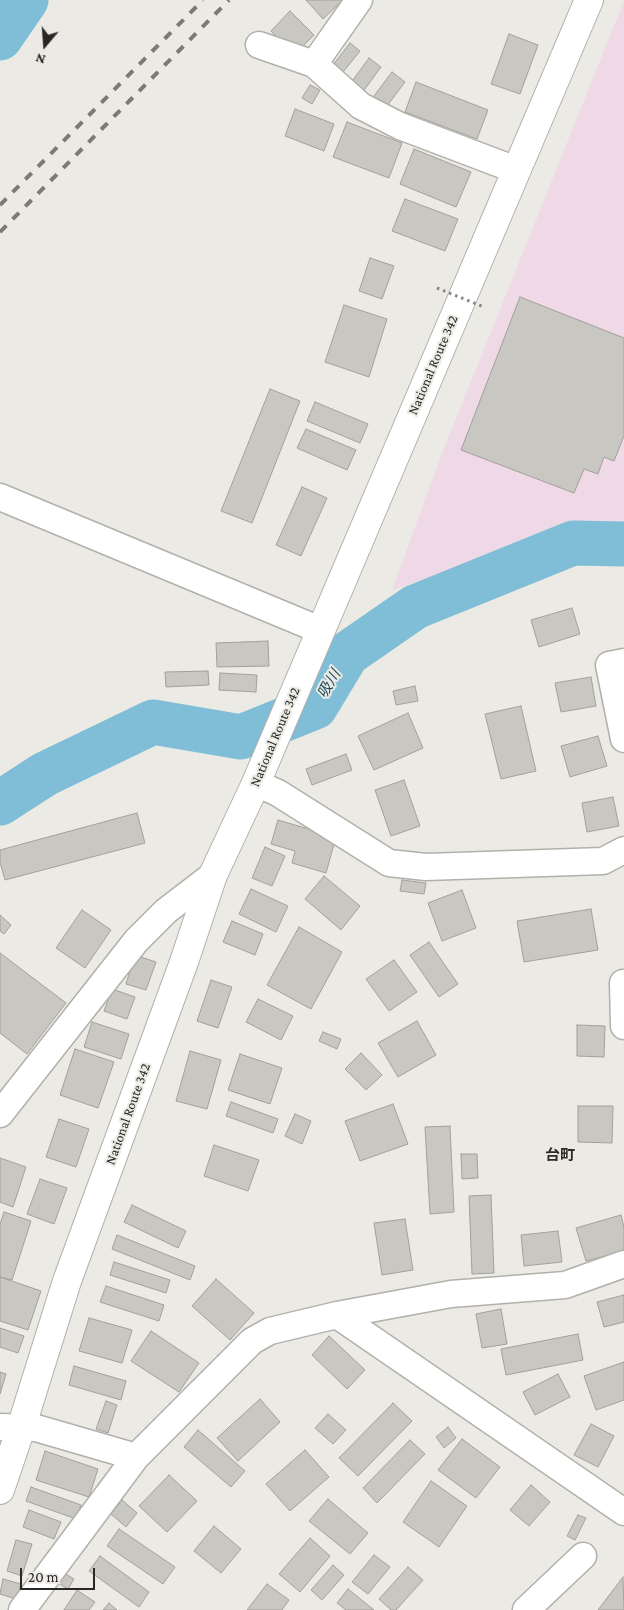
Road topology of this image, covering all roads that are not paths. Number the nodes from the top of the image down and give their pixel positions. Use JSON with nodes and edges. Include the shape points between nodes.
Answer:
{"nodes":[{"id":1,"x":359,"y":0,"type":"edge"},
{"id":2,"x":589,"y":0,"type":"edge"},
{"id":3,"x":259,"y":45,"type":"dead end"},
{"id":4,"x":314,"y":64,"type":"junction"},
{"id":5,"x":516,"y":170,"type":"junction"},
{"id":6,"x":0,"y":497,"type":"edge"},
{"id":7,"x":320,"y":630,"type":"junction"},
{"id":8,"x":624,"y":662,"type":"edge"},
{"id":9,"x":624,"y":738,"type":"edge"},
{"id":10,"x":256,"y":783,"type":"junction"},
{"id":11,"x":624,"y":850,"type":"edge"},
{"id":12,"x":213,"y":875,"type":"junction"},
{"id":13,"x":623,"y":983,"type":"edge"},
{"id":14,"x":624,"y":1026,"type":"edge"},
{"id":15,"x":0,"y":1114,"type":"edge"},
{"id":16,"x":624,"y":1264,"type":"edge"},
{"id":17,"x":337,"y":1315,"type":"junction"},
{"id":18,"x":10,"y":1428,"type":"edge"},
{"id":19,"x":136,"y":1458,"type":"junction"},
{"id":20,"x":0,"y":1490,"type":"edge"},
{"id":21,"x":624,"y":1512,"type":"edge"},
{"id":22,"x":583,"y":1556,"type":"dead end"},
{"id":23,"x":22,"y":1610,"type":"edge"},
{"id":24,"x":526,"y":1610,"type":"edge"}],
"edges":[{"from":1,"to":4,"type":"street"},
{"from":2,"to":5,"type":"highway","name":"National Route 342"},
{"from":3,"to":4,"type":"street"},
{"from":4,"to":5,"type":"street","via":[[361,106],[400,126]]},
{"from":5,"to":7,"type":"highway","name":"National Route 342"},
{"from":6,"to":7,"type":"street"},
{"from":7,"to":10,"type":"highway","name":"National Route 342"},
{"from":8,"to":9,"type":"street","via":[[609,665]]},
{"from":10,"to":11,"type":"street","via":[[278,793],[388,863],[426,867],[603,861]]},
{"from":10,"to":12,"type":"highway","name":"National Route 342"},
{"from":12,"to":15,"type":"street","via":[[166,911],[136,941]]},
{"from":12,"to":18,"type":"highway","name":"National Route 342","via":[[67,1281]]},
{"from":13,"to":14,"type":"street"},
{"from":16,"to":17,"type":"street","via":[[565,1285],[451,1294]]},
{"from":17,"to":19,"type":"street","via":[[270,1331],[252,1341]]},
{"from":17,"to":21,"type":"street"},
{"from":18,"to":19,"type":"street","via":[[41,1429]]},
{"from":18,"to":20,"type":"highway","name":"National Route 342"},
{"from":19,"to":23,"type":"street"},
{"from":22,"to":24,"type":"street"}]}
